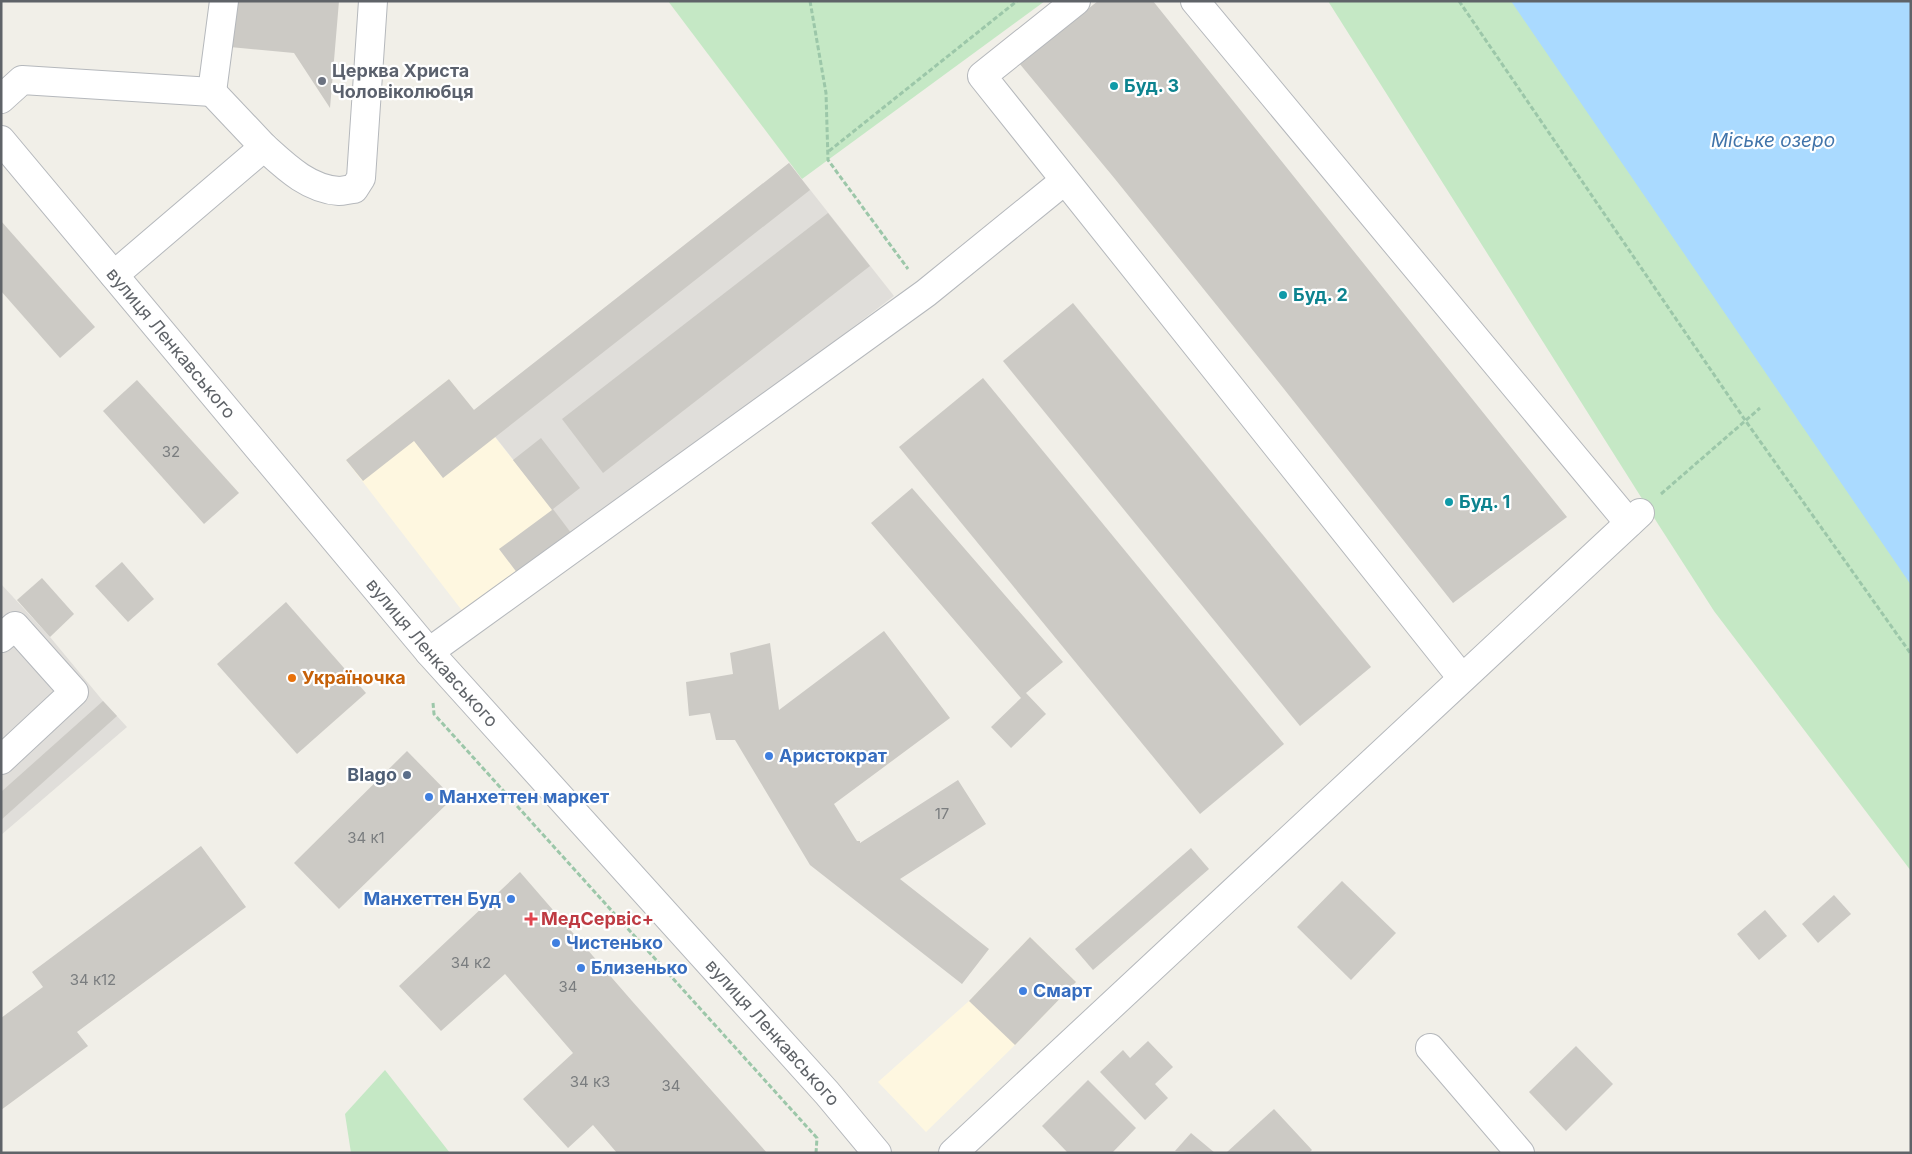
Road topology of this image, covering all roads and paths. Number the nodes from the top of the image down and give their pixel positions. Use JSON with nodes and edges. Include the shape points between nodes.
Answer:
{"nodes":[{"id":1,"x":224,"y":1,"type":"edge"},
{"id":2,"x":374,"y":1,"type":"edge"},
{"id":3,"x":810,"y":1,"type":"edge"},
{"id":4,"x":1017,"y":1,"type":"edge"},
{"id":5,"x":1076,"y":1,"type":"edge"},
{"id":6,"x":1196,"y":1,"type":"edge"},
{"id":7,"x":1459,"y":1,"type":"edge"},
{"id":8,"x":212,"y":92,"type":"junction"},
{"id":9,"x":1,"y":99,"type":"edge"},
{"id":10,"x":1,"y":140,"type":"edge"},
{"id":11,"x":264,"y":147,"type":"junction"},
{"id":12,"x":828,"y":151,"type":"junction"},
{"id":13,"x":1064,"y":180,"type":"junction"},
{"id":14,"x":114,"y":275,"type":"junction"},
{"id":15,"x":926,"y":294,"type":"junction"},
{"id":16,"x":1760,"y":408,"type":"dead end"},
{"id":17,"x":1745,"y":420,"type":"junction"},
{"id":18,"x":1634,"y":518,"type":"junction"},
{"id":19,"x":1,"y":638,"type":"edge"},
{"id":20,"x":429,"y":652,"type":"junction"},
{"id":21,"x":1911,"y":654,"type":"edge"},
{"id":22,"x":1462,"y":678,"type":"junction"},
{"id":23,"x":1,"y":760,"type":"edge"},
{"id":24,"x":1430,"y":1048,"type":"dead end"},
{"id":25,"x":816,"y":1153,"type":"edge"},
{"id":26,"x":877,"y":1153,"type":"edge"},
{"id":27,"x":953,"y":1153,"type":"edge"},
{"id":28,"x":1520,"y":1153,"type":"edge"}],
"edges":[{"from":1,"to":8,"type":"street"},
{"from":2,"to":11,"type":"street","via":[[361,178],[354,189],[339,191],[295,175]]},
{"from":3,"to":12,"type":"path","via":[[826,93]]},
{"from":4,"to":12,"type":"path"},
{"from":5,"to":13,"type":"street","via":[[982,76]]},
{"from":6,"to":18,"type":"street"},
{"from":7,"to":17,"type":"path"},
{"from":8,"to":9,"type":"street","via":[[22,80]]},
{"from":8,"to":11,"type":"street"},
{"from":10,"to":14,"type":"street","name":"вулиця Ленкавського"},
{"from":11,"to":14,"type":"street"},
{"from":12,"to":15,"type":"path","via":[[828,160]]},
{"from":13,"to":15,"type":"street"},
{"from":13,"to":22,"type":"street"},
{"from":14,"to":20,"type":"street","name":"вулиця Ленкавського"},
{"from":15,"to":20,"type":"street"},
{"from":16,"to":17,"type":"path"},
{"from":17,"to":18,"type":"path"},
{"from":17,"to":21,"type":"path"},
{"from":18,"to":22,"type":"street"},
{"from":19,"to":23,"type":"street","via":[[15,626],[74,692]]},
{"from":20,"to":25,"type":"path","via":[[434,714],[817,1138]]},
{"from":20,"to":26,"type":"street","name":"вулиця Ленкавського","via":[[827,1093]]},
{"from":22,"to":27,"type":"street"},
{"from":24,"to":28,"type":"street"}]}
